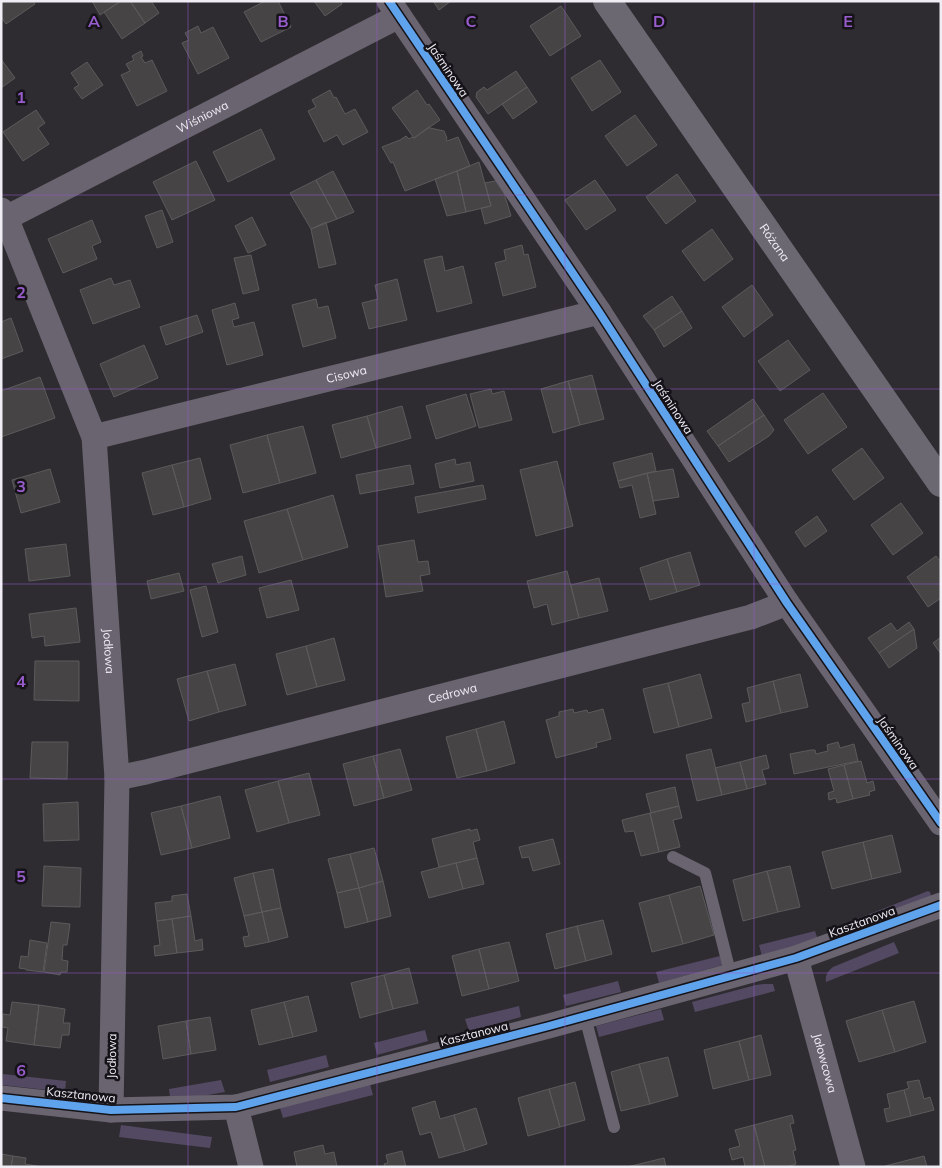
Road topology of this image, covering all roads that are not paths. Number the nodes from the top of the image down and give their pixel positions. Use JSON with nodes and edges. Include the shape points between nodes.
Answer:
{"nodes":[{"id":1,"x":607,"y":1,"type":"edge"},
{"id":2,"x":394,"y":9,"type":"edge"},
{"id":3,"x":4,"y":214,"type":"edge"},
{"id":4,"x":598,"y":312,"type":"junction"},
{"id":5,"x":94,"y":437,"type":"junction"},
{"id":6,"x":941,"y":483,"type":"edge"},
{"id":7,"x":787,"y":603,"type":"junction"},
{"id":8,"x":117,"y":778,"type":"junction"},
{"id":9,"x":941,"y":823,"type":"edge"},
{"id":10,"x":672,"y":857,"type":"dead end"},
{"id":11,"x":941,"y":905,"type":"edge"},
{"id":12,"x":796,"y":958,"type":"junction"},
{"id":13,"x":732,"y":976,"type":"junction"},
{"id":14,"x":586,"y":1016,"type":"junction"},
{"id":15,"x":1,"y":1098,"type":"edge"},
{"id":16,"x":236,"y":1107,"type":"junction"},
{"id":17,"x":111,"y":1110,"type":"junction"},
{"id":18,"x":614,"y":1127,"type":"dead end"},
{"id":19,"x":251,"y":1167,"type":"edge"},
{"id":20,"x":853,"y":1167,"type":"edge"}],
"edges":[{"from":1,"to":6,"type":"street","name":"Różana"},
{"from":2,"to":3,"type":"street","name":"Wiśniowa"},
{"from":2,"to":4,"type":"street","name":"Jaśminowa"},
{"from":3,"to":5,"type":"street","name":"Jodłowa"},
{"from":4,"to":5,"type":"street","name":"Cisowa"},
{"from":4,"to":7,"type":"street","name":"Jaśminowa"},
{"from":5,"to":8,"type":"street","name":"Jodłowa"},
{"from":7,"to":8,"type":"street","name":"Cedrowa","via":[[751,617]]},
{"from":7,"to":9,"type":"street","name":"Jaśminowa"},
{"from":8,"to":17,"type":"street","name":"Jodłowa"},
{"from":10,"to":13,"type":"lane","via":[[705,874]]},
{"from":11,"to":12,"type":"street","name":"Kasztanowa"},
{"from":12,"to":13,"type":"street","name":"Kasztanowa"},
{"from":12,"to":20,"type":"street","name":"Jałowcowa"},
{"from":13,"to":14,"type":"street","name":"Kasztanowa"},
{"from":14,"to":16,"type":"street","name":"Kasztanowa"},
{"from":14,"to":18,"type":"lane"},
{"from":15,"to":17,"type":"street","name":"Kasztanowa"},
{"from":16,"to":17,"type":"street","name":"Kasztanowa"},
{"from":16,"to":19,"type":"street"}]}
